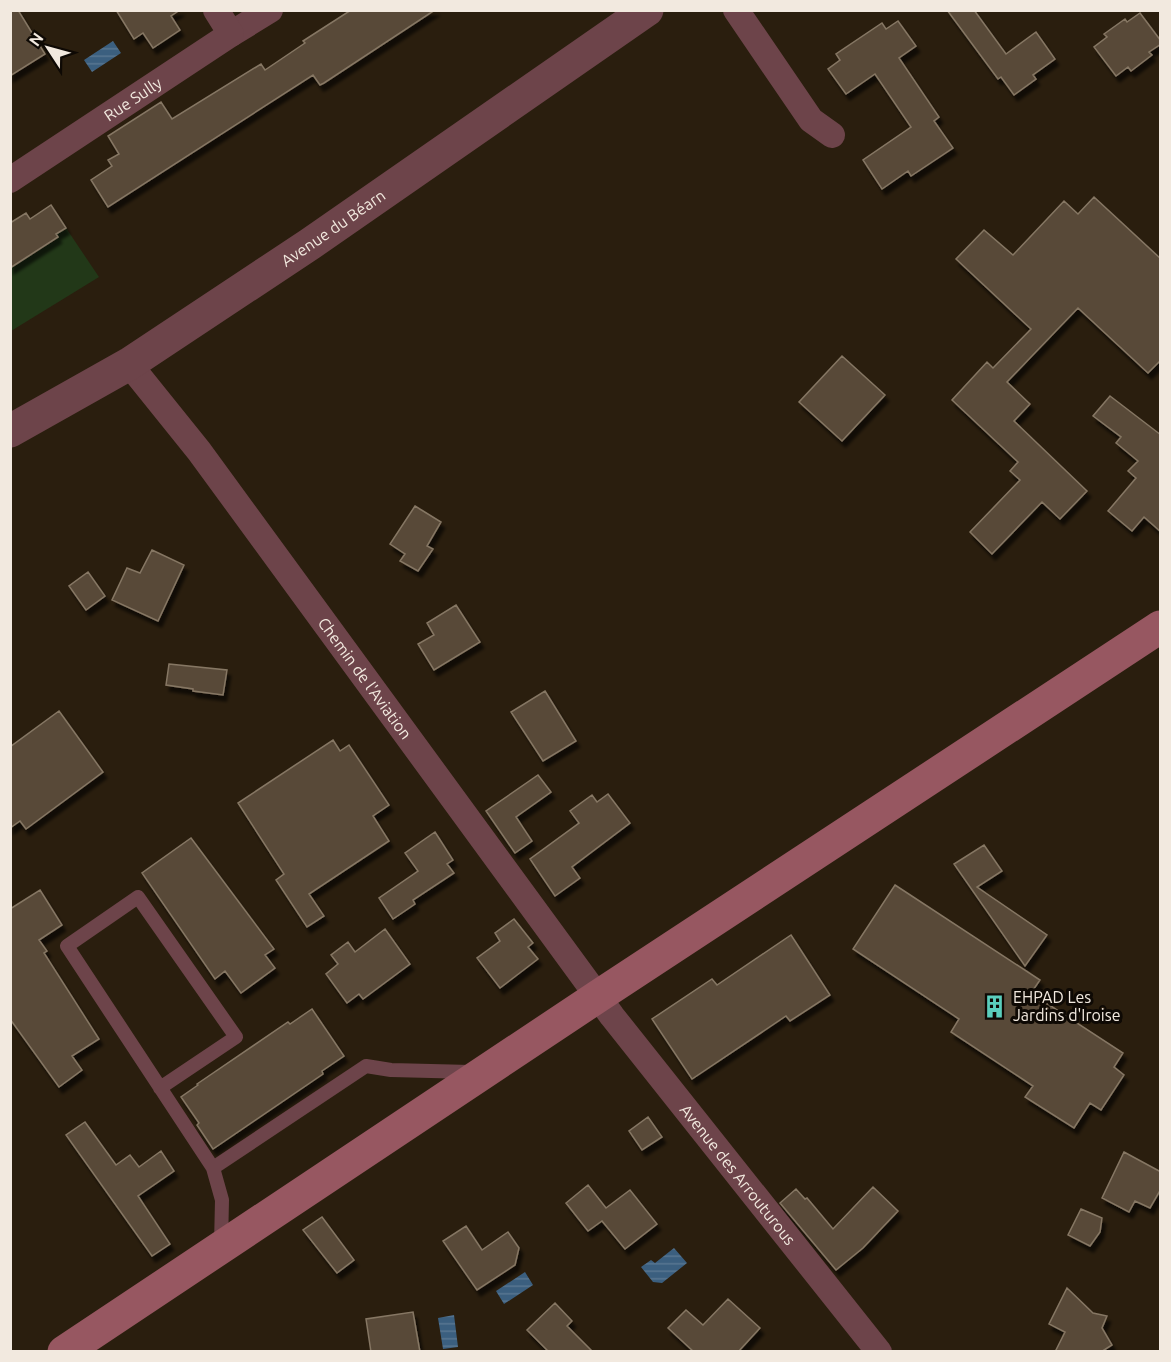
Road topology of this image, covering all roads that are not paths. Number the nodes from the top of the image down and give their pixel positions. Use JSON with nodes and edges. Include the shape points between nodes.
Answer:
{"nodes":[{"id":1,"x":216,"y":10,"type":"edge"},
{"id":2,"x":270,"y":10,"type":"edge"},
{"id":3,"x":647,"y":10,"type":"edge"},
{"id":4,"x":736,"y":10,"type":"edge"},
{"id":5,"x":231,"y":34,"type":"junction"},
{"id":6,"x":832,"y":135,"type":"dead end"},
{"id":7,"x":10,"y":180,"type":"edge"},
{"id":8,"x":129,"y":364,"type":"junction"},
{"id":9,"x":10,"y":431,"type":"edge"},
{"id":10,"x":1161,"y":627,"type":"edge"},
{"id":11,"x":597,"y":996,"type":"junction"},
{"id":12,"x":482,"y":1073,"type":"junction"},
{"id":13,"x":160,"y":1088,"type":"junction"},
{"id":14,"x":213,"y":1168,"type":"junction"},
{"id":15,"x":221,"y":1246,"type":"junction"},
{"id":16,"x":64,"y":1352,"type":"edge"},
{"id":17,"x":879,"y":1352,"type":"edge"}],
"edges":[{"from":1,"to":5,"type":"street"},
{"from":2,"to":5,"type":"street","name":"Rue Sully"},
{"from":3,"to":8,"type":"street","name":"Avenue du Béarn","via":[[310,244]]},
{"from":4,"to":6,"type":"street","via":[[811,120]]},
{"from":5,"to":7,"type":"street","name":"Rue Sully"},
{"from":8,"to":9,"type":"street","name":"Avenue du Béarn"},
{"from":8,"to":11,"type":"street","name":"Chemin de l'Aviation","via":[[199,451]]},
{"from":10,"to":11,"type":"main road"},
{"from":11,"to":12,"type":"main road"},
{"from":11,"to":17,"type":"street","name":"Avenue des Arrouturous"},
{"from":12,"to":14,"type":"lane","via":[[366,1066]]},
{"from":12,"to":15,"type":"main road"},
{"from":13,"to":13,"type":"lane","via":[[66,946],[138,897],[236,1036]]},
{"from":13,"to":14,"type":"lane"},
{"from":14,"to":15,"type":"lane","via":[[222,1200]]},
{"from":15,"to":16,"type":"main road"}]}
